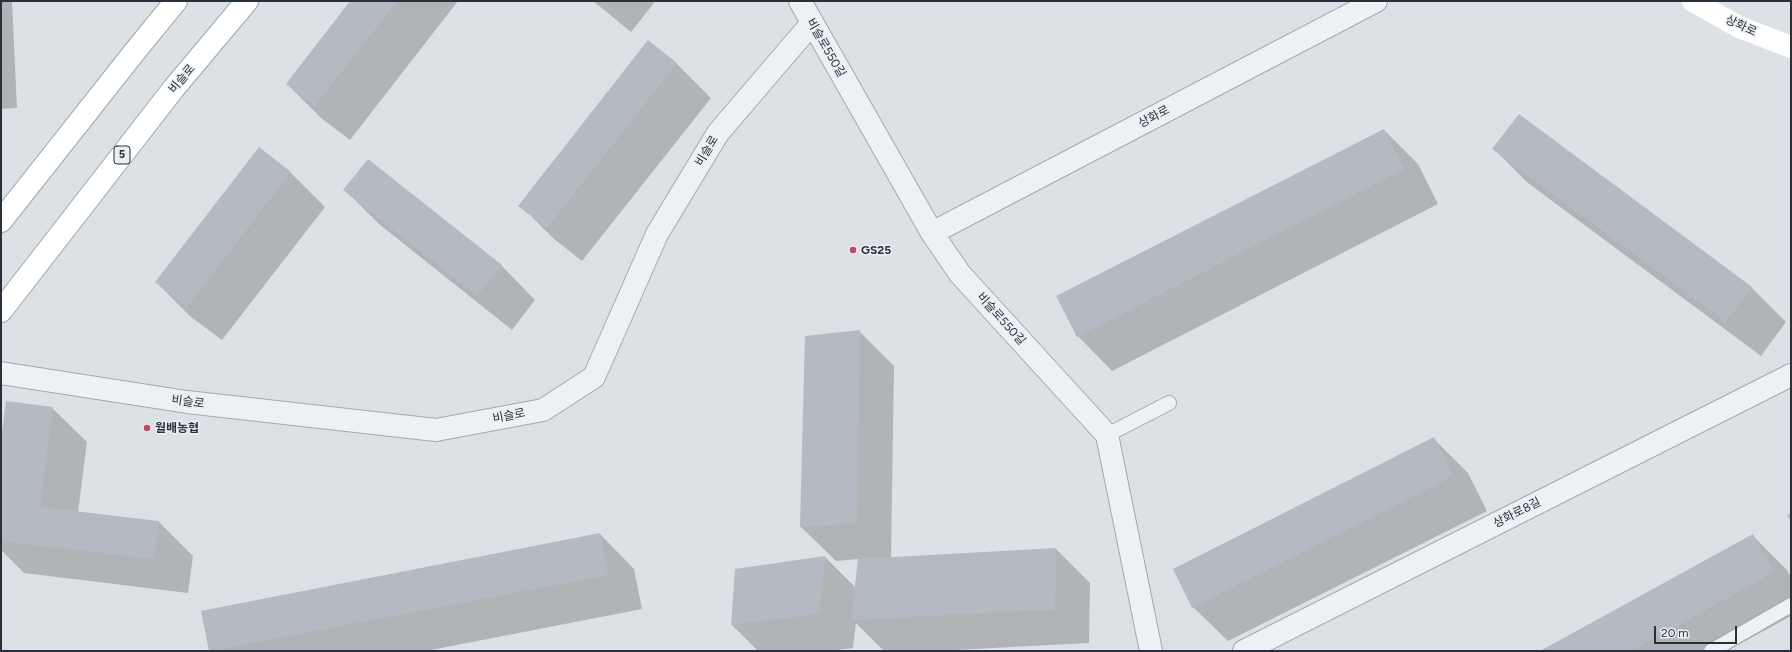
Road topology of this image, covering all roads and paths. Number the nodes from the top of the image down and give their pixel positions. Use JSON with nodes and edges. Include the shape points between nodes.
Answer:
{"nodes":[{"id":1,"x":176,"y":1,"type":"edge"},
{"id":2,"x":247,"y":1,"type":"edge"},
{"id":3,"x":800,"y":1,"type":"edge"},
{"id":4,"x":1376,"y":1,"type":"edge"},
{"id":5,"x":1693,"y":1,"type":"edge"},
{"id":6,"x":812,"y":24,"type":"junction"},
{"id":7,"x":1791,"y":47,"type":"edge"},
{"id":8,"x":1,"y":222,"type":"edge"},
{"id":9,"x":932,"y":233,"type":"junction"},
{"id":10,"x":1,"y":311,"type":"edge"},
{"id":11,"x":1,"y":373,"type":"edge"},
{"id":12,"x":1791,"y":375,"type":"edge"},
{"id":13,"x":1169,"y":403,"type":"dead end"},
{"id":14,"x":1107,"y":435,"type":"junction"},
{"id":15,"x":1791,"y":605,"type":"edge"},
{"id":16,"x":1151,"y":651,"type":"edge"},
{"id":17,"x":1244,"y":651,"type":"edge"},
{"id":18,"x":1711,"y":651,"type":"edge"}],
"edges":[{"from":1,"to":8,"type":"main road"},
{"from":2,"to":10,"type":"main road","name":"비슬로","number":"5","via":[[174,88]]},
{"from":3,"to":6,"type":"street","name":"비슬로550길"},
{"from":4,"to":9,"type":"street","name":"상화로"},
{"from":5,"to":7,"type":"main road","name":"상화로","via":[[1739,27]]},
{"from":6,"to":9,"type":"street","name":"비슬로550길"},
{"from":6,"to":11,"type":"street","name":"비슬로","via":[[718,133],[657,234],[594,377],[543,410],[436,430],[187,402]]},
{"from":9,"to":14,"type":"street","name":"비슬로550길","via":[[960,274]]},
{"from":12,"to":17,"type":"street","name":"상화로8길"},
{"from":13,"to":14,"type":"lane"},
{"from":14,"to":16,"type":"street"},
{"from":15,"to":18,"type":"lane"}]}
